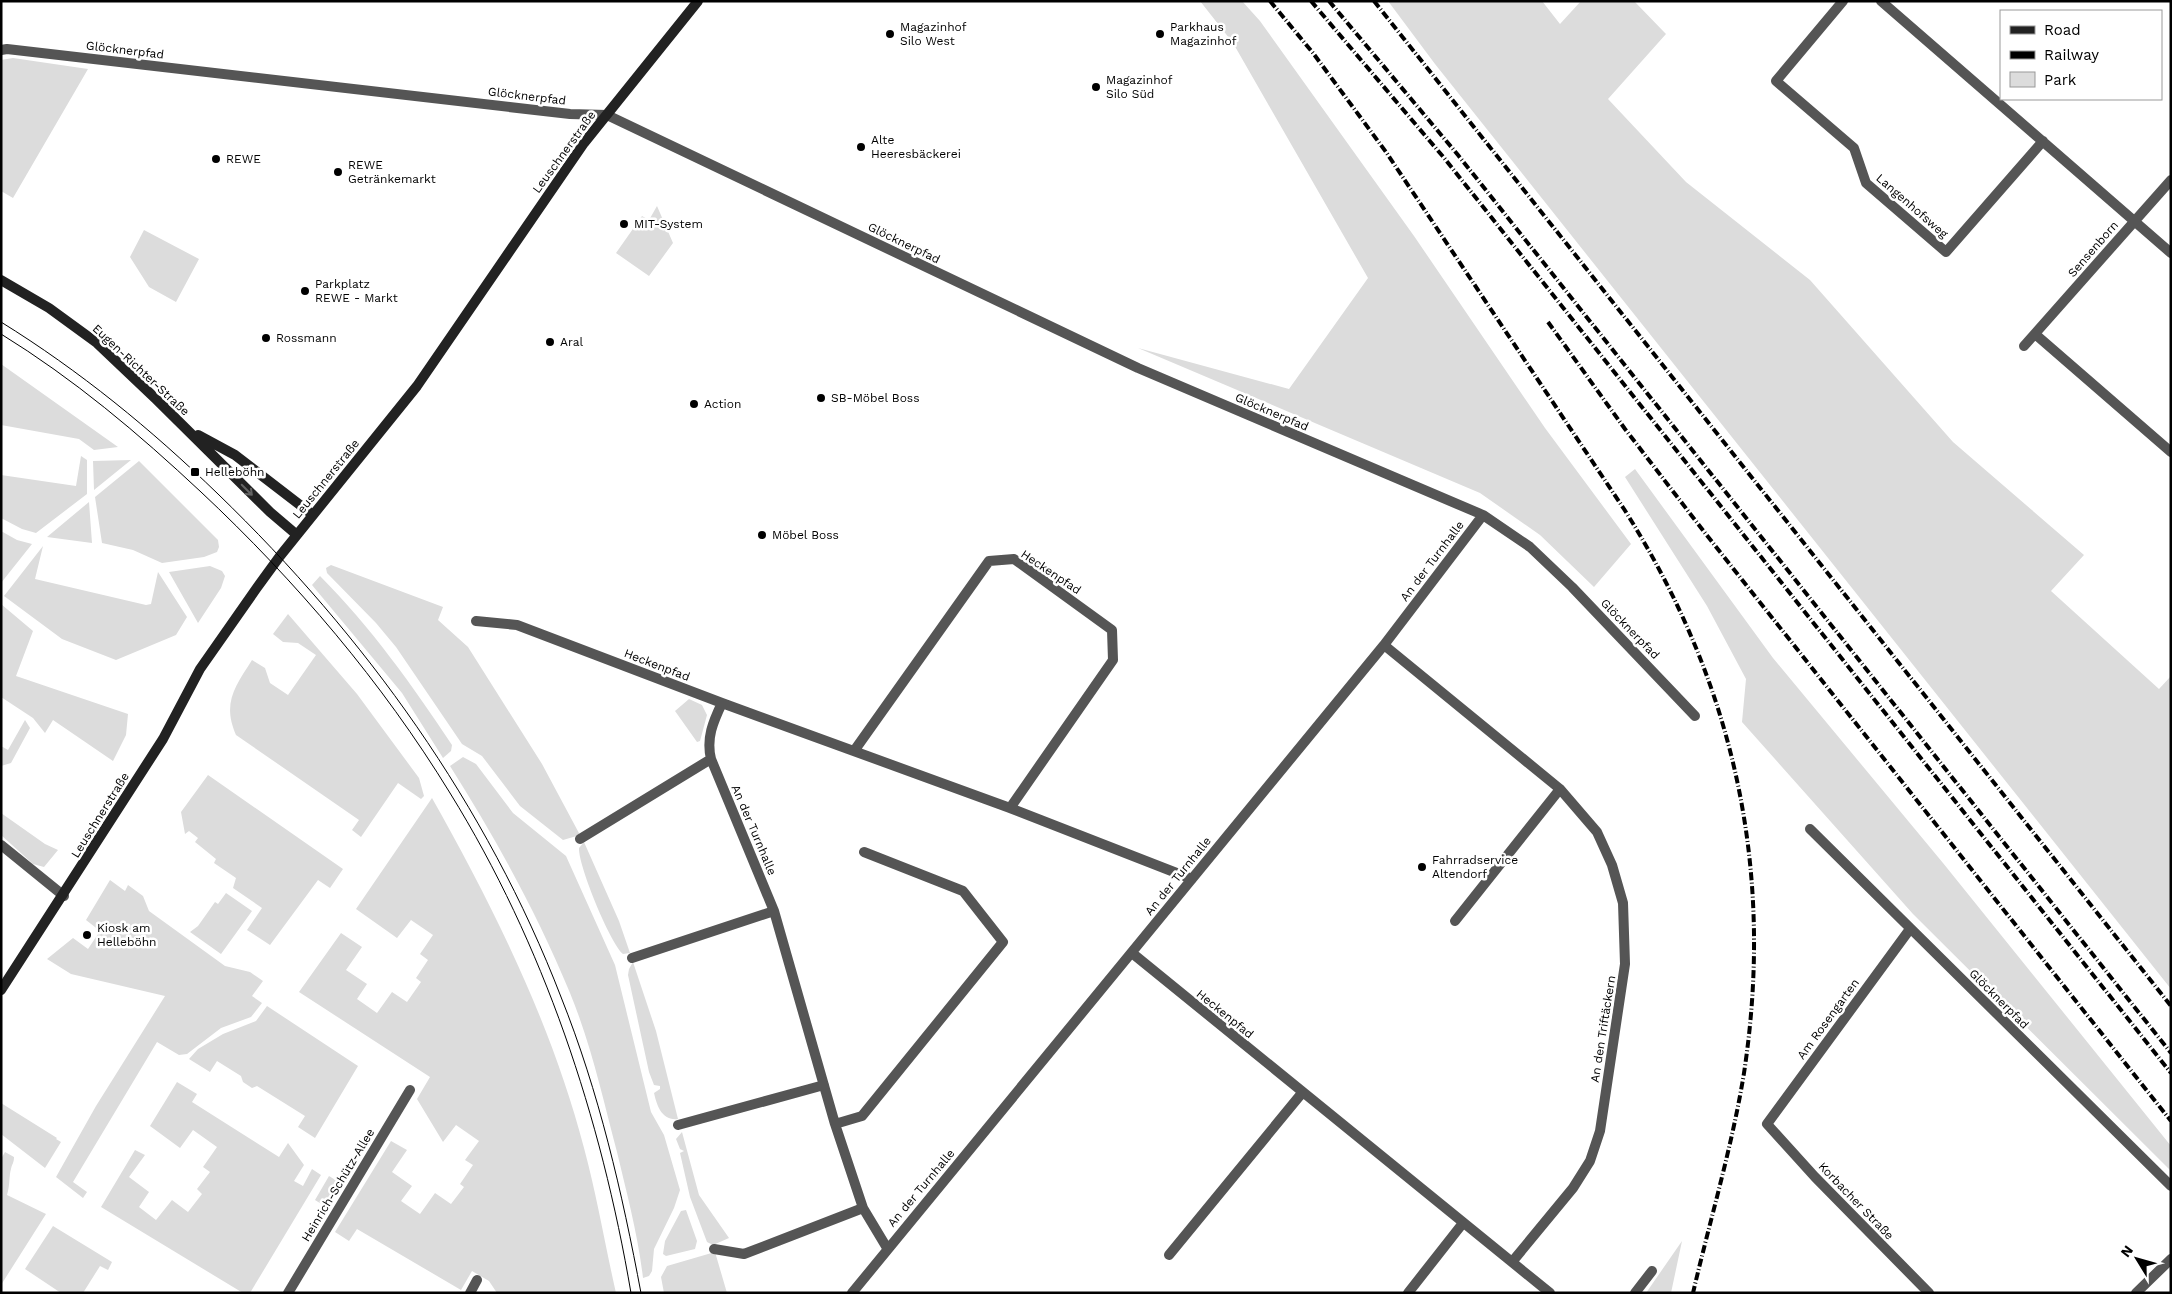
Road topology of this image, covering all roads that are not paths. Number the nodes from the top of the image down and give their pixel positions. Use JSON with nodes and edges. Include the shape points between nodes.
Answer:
{"nodes":[{"id":1,"x":698,"y":1,"type":"edge"},
{"id":2,"x":1843,"y":1,"type":"edge"},
{"id":3,"x":1881,"y":1,"type":"edge"},
{"id":4,"x":1,"y":50,"type":"edge"},
{"id":5,"x":607,"y":115,"type":"junction"},
{"id":6,"x":2043,"y":140,"type":"junction"},
{"id":7,"x":2171,"y":180,"type":"edge"},
{"id":8,"x":2134,"y":222,"type":"junction"},
{"id":9,"x":2171,"y":253,"type":"edge"},
{"id":10,"x":1,"y":280,"type":"edge"},
{"id":11,"x":2035,"y":334,"type":"junction"},
{"id":12,"x":2024,"y":346,"type":"dead end"},
{"id":13,"x":188,"y":430,"type":"junction"},
{"id":14,"x":2171,"y":452,"type":"edge"},
{"id":15,"x":313,"y":515,"type":"junction"},
{"id":16,"x":1483,"y":515,"type":"junction"},
{"id":17,"x":297,"y":535,"type":"junction"},
{"id":18,"x":476,"y":621,"type":"dead end"},
{"id":19,"x":1384,"y":645,"type":"junction"},
{"id":20,"x":722,"y":703,"type":"junction"},
{"id":21,"x":1695,"y":716,"type":"dead end"},
{"id":22,"x":854,"y":751,"type":"junction"},
{"id":23,"x":711,"y":759,"type":"junction"},
{"id":24,"x":1560,"y":789,"type":"junction"},
{"id":25,"x":1010,"y":808,"type":"junction"},
{"id":26,"x":1810,"y":829,"type":"dead end"},
{"id":27,"x":580,"y":839,"type":"dead end"},
{"id":28,"x":1,"y":845,"type":"edge"},
{"id":29,"x":864,"y":852,"type":"dead end"},
{"id":30,"x":1192,"y":879,"type":"junction"},
{"id":31,"x":64,"y":896,"type":"junction"},
{"id":32,"x":774,"y":911,"type":"junction"},
{"id":33,"x":1456,"y":921,"type":"dead end"},
{"id":34,"x":1910,"y":929,"type":"junction"},
{"id":35,"x":1132,"y":953,"type":"junction"},
{"id":36,"x":632,"y":958,"type":"dead end"},
{"id":37,"x":1,"y":990,"type":"edge"},
{"id":38,"x":824,"y":1085,"type":"junction"},
{"id":39,"x":410,"y":1090,"type":"dead end"},
{"id":40,"x":1302,"y":1094,"type":"junction"},
{"id":41,"x":835,"y":1124,"type":"junction"},
{"id":42,"x":1767,"y":1124,"type":"joint"},
{"id":43,"x":678,"y":1125,"type":"dead end"},
{"id":44,"x":2171,"y":1186,"type":"edge"},
{"id":45,"x":863,"y":1208,"type":"junction"},
{"id":46,"x":1463,"y":1223,"type":"junction"},
{"id":47,"x":888,"y":1248,"type":"junction"},
{"id":48,"x":714,"y":1249,"type":"dead end"},
{"id":49,"x":1169,"y":1255,"type":"dead end"},
{"id":50,"x":2171,"y":1259,"type":"edge"},
{"id":51,"x":1512,"y":1262,"type":"junction"},
{"id":52,"x":1652,"y":1271,"type":"dead end"},
{"id":53,"x":477,"y":1280,"type":"dead end"},
{"id":54,"x":288,"y":1293,"type":"edge"},
{"id":55,"x":470,"y":1293,"type":"edge"},
{"id":56,"x":852,"y":1293,"type":"edge"},
{"id":57,"x":1408,"y":1293,"type":"edge"},
{"id":58,"x":1550,"y":1293,"type":"edge"},
{"id":59,"x":1635,"y":1293,"type":"edge"},
{"id":60,"x":1929,"y":1293,"type":"edge"},
{"id":61,"x":2136,"y":1293,"type":"edge"}],
"edges":[{"from":1,"to":5,"type":"main road","name":"Leuschnerstraße"},
{"from":2,"to":6,"type":"street","name":"Langenhofsweg","via":[[1776,81],[1854,148],[1866,183],[1946,252]]},
{"from":3,"to":6,"type":"street"},
{"from":4,"to":5,"type":"street","name":"Glöcknerpfad","via":[[570,114]]},
{"from":5,"to":15,"type":"main road","name":"Leuschnerstraße","via":[[580,148],[416,386]]},
{"from":5,"to":16,"type":"street","name":"Glöcknerpfad","via":[[1138,368]]},
{"from":6,"to":8,"type":"street"},
{"from":7,"to":8,"type":"street","name":"Sensenborn"},
{"from":8,"to":9,"type":"street"},
{"from":8,"to":11,"type":"street","name":"Sensenborn"},
{"from":10,"to":13,"type":"main road","name":"Eugen-Richter-Straße","via":[[49,308],[97,343]]},
{"from":11,"to":12,"type":"street","name":"Sensenborn"},
{"from":11,"to":14,"type":"street"},
{"from":13,"to":15,"type":"main road","name":"Eugen-Richter-Straße","via":[[235,455]]},
{"from":13,"to":17,"type":"main road","name":"Eugen-Richter-Straße","one_way":true},
{"from":15,"to":17,"type":"main road","name":"Leuschnerstraße"},
{"from":16,"to":19,"type":"street","name":"An der Turnhalle"},
{"from":16,"to":21,"type":"street","name":"Glöcknerpfad","via":[[1530,547],[1572,586]]},
{"from":17,"to":31,"type":"main road","name":"Leuschnerstraße","via":[[200,669],[163,740]]},
{"from":18,"to":20,"type":"street","name":"Heckenpfad","via":[[517,625]]},
{"from":19,"to":24,"type":"street","name":"An den Triftäckern"},
{"from":19,"to":30,"type":"street","name":"An der Turnhalle"},
{"from":20,"to":22,"type":"street","name":"Heckenpfad"},
{"from":20,"to":23,"type":"street","name":"An der Turnhalle","via":[[707,745]]},
{"from":22,"to":25,"type":"street","name":"Heckenpfad"},
{"from":22,"to":25,"type":"street","name":"Heckenpfad","via":[[989,561],[1014,559],[1112,630],[1113,660]]},
{"from":23,"to":27,"type":"street"},
{"from":23,"to":32,"type":"street","name":"An der Turnhalle"},
{"from":24,"to":33,"type":"street"},
{"from":24,"to":51,"type":"street","name":"An den Triftäckern","via":[[1597,832],[1612,865],[1623,903],[1625,964],[1600,1131],[1590,1161],[1573,1188]]},
{"from":25,"to":30,"type":"street","name":"Heckenpfad"},
{"from":26,"to":34,"type":"street","name":"Glöcknerpfad"},
{"from":28,"to":31,"type":"street"},
{"from":29,"to":41,"type":"street","via":[[963,891],[1003,942],[862,1116]]},
{"from":30,"to":35,"type":"street","name":"An der Turnhalle"},
{"from":31,"to":37,"type":"main road","name":"Leuschnerstraße"},
{"from":32,"to":36,"type":"street"},
{"from":32,"to":38,"type":"street","name":"An der Turnhalle"},
{"from":34,"to":42,"type":"street","name":"Am Rosengarten"},
{"from":34,"to":44,"type":"street","name":"Glöcknerpfad"},
{"from":35,"to":40,"type":"street","name":"Heckenpfad"},
{"from":35,"to":47,"type":"street","name":"An der Turnhalle"},
{"from":38,"to":41,"type":"street","name":"An der Turnhalle"},
{"from":38,"to":43,"type":"street"},
{"from":39,"to":54,"type":"street","name":"Heinrich-Schütz-Allee"},
{"from":40,"to":46,"type":"street","name":"Heckenpfad"},
{"from":40,"to":49,"type":"street"},
{"from":41,"to":45,"type":"street","name":"An der Turnhalle"},
{"from":42,"to":60,"type":"street","name":"Korbacher Straße"},
{"from":45,"to":47,"type":"street","name":"An der Turnhalle"},
{"from":45,"to":48,"type":"street","via":[[744,1254]]},
{"from":46,"to":51,"type":"street","name":"Heckenpfad"},
{"from":46,"to":57,"type":"street"},
{"from":47,"to":56,"type":"street","name":"An der Turnhalle"},
{"from":50,"to":61,"type":"street"},
{"from":51,"to":58,"type":"street","name":"Heckenpfad"},
{"from":52,"to":59,"type":"street"},
{"from":53,"to":55,"type":"street"}]}
